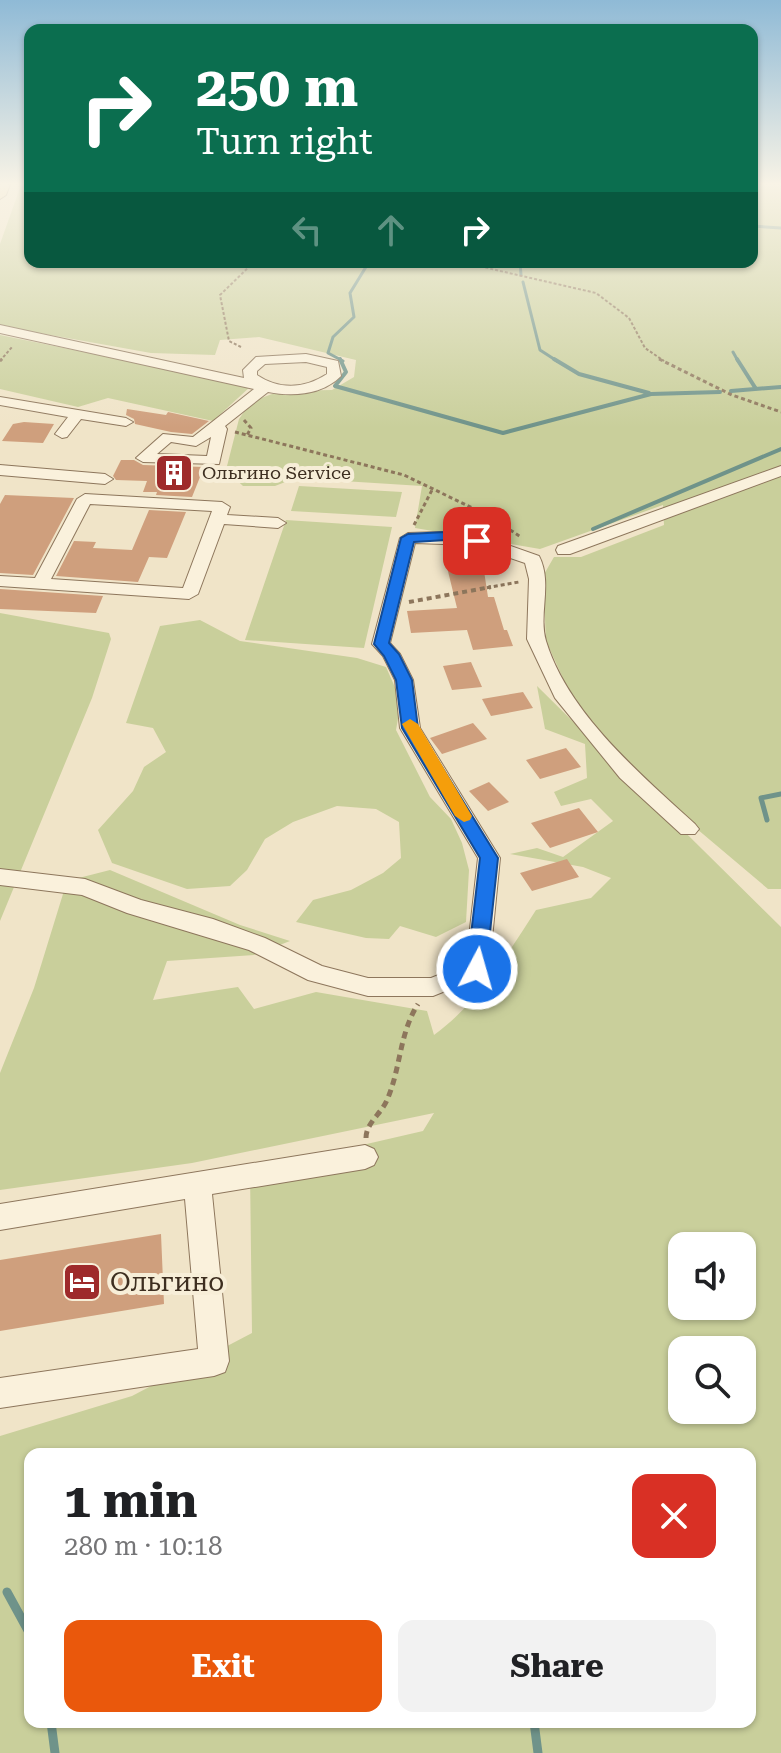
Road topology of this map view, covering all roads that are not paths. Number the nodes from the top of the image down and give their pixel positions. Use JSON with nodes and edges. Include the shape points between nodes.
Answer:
{"nodes":[{"id":1,"x":0,"y":329,"type":"edge"},
{"id":2,"x":265,"y":387,"type":"junction"},
{"id":3,"x":0,"y":401,"type":"edge"},
{"id":4,"x":77,"y":414,"type":"junction"},
{"id":5,"x":126,"y":422,"type":"dead end"},
{"id":6,"x":221,"y":430,"type":"junction"},
{"id":7,"x":62,"y":434,"type":"dead end"},
{"id":8,"x":0,"y":470,"type":"edge"},
{"id":9,"x":781,"y":471,"type":"edge"},
{"id":10,"x":105,"y":479,"type":"dead end"},
{"id":11,"x":218,"y":519,"type":"junction"},
{"id":12,"x":278,"y":523,"type":"dead end"},
{"id":13,"x":564,"y":550,"type":"road end"},
{"id":14,"x":0,"y":581,"type":"edge"},
{"id":15,"x":40,"y":584,"type":"junction"},
{"id":16,"x":688,"y":829,"type":"dead end"},
{"id":17,"x":0,"y":877,"type":"edge"},
{"id":18,"x":365,"y":1157,"type":"road end"},
{"id":19,"x":197,"y":1184,"type":"junction"},
{"id":20,"x":0,"y":1217,"type":"edge"},
{"id":21,"x":0,"y":1393,"type":"edge"}],
"edges":[{"from":1,"to":2,"type":"lane"},
{"from":2,"to":2,"type":"lane","via":[[317,387],[334,376],[333,364],[306,358],[261,360],[250,377]]},
{"from":2,"to":6,"type":"lane"},
{"from":3,"to":4,"type":"lane"},
{"from":4,"to":5,"type":"lane"},
{"from":4,"to":7,"type":"lane"},
{"from":6,"to":6,"type":"lane","via":[[196,442],[168,437],[143,458],[214,461]]},
{"from":8,"to":10,"type":"lane"},
{"from":9,"to":13,"type":"lane"},
{"from":11,"to":12,"type":"lane"},
{"from":11,"to":15,"type":"lane","via":[[189,594]]},
{"from":11,"to":15,"type":"lane","via":[[222,507],[85,499]]},
{"from":14,"to":15,"type":"lane"},
{"from":16,"to":17,"type":"lane","via":[[627,773],[564,698],[536,639],[533,560],[508,546],[446,536],[408,538],[381,644],[404,680],[410,728],[489,858],[477,969],[433,987],[368,987],[316,974],[257,944],[85,887]]},
{"from":18,"to":19,"type":"lane"},
{"from":19,"to":20,"type":"lane"},
{"from":19,"to":21,"type":"lane","via":[[214,1361]]}]}
